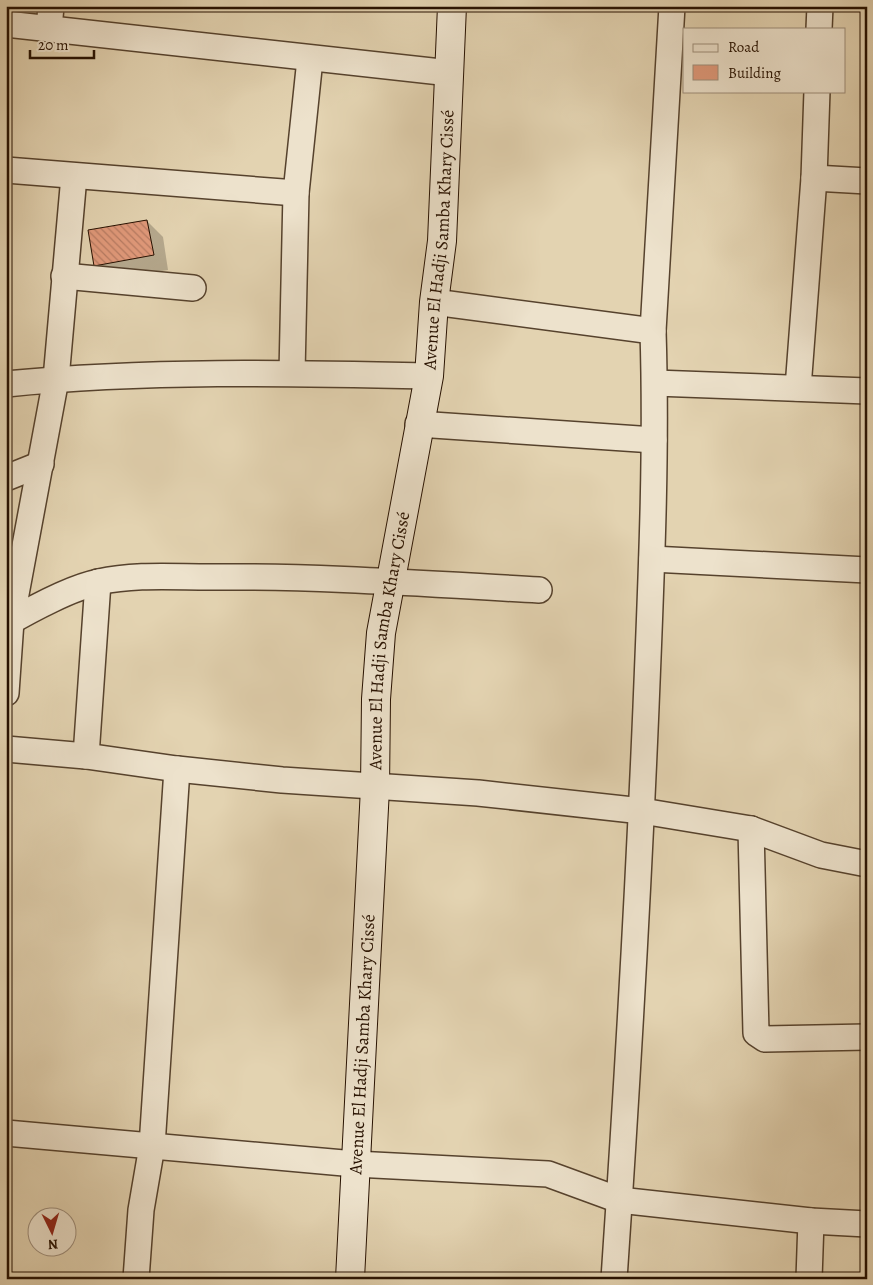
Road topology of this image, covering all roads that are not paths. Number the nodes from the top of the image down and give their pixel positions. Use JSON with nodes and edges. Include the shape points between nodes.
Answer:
{"nodes":[{"id":1,"x":452,"y":6,"type":"edge"},
{"id":2,"x":672,"y":6,"type":"edge"},
{"id":3,"x":820,"y":6,"type":"edge"},
{"id":4,"x":50,"y":18,"type":"edge"},
{"id":5,"x":6,"y":24,"type":"edge"},
{"id":6,"x":819,"y":28,"type":"edge"},
{"id":7,"x":310,"y":59,"type":"junction"},
{"id":8,"x":450,"y":73,"type":"junction"},
{"id":9,"x":817,"y":92,"type":"edge"},
{"id":10,"x":6,"y":170,"type":"edge"},
{"id":11,"x":74,"y":176,"type":"junction"},
{"id":12,"x":814,"y":178,"type":"junction"},
{"id":13,"x":867,"y":181,"type":"edge"},
{"id":14,"x":296,"y":193,"type":"junction"},
{"id":15,"x":64,"y":276,"type":"junction"},
{"id":16,"x":192,"y":288,"type":"dead end"},
{"id":17,"x":434,"y":302,"type":"junction"},
{"id":18,"x":653,"y":331,"type":"junction"},
{"id":19,"x":292,"y":373,"type":"junction"},
{"id":20,"x":429,"y":376,"type":"junction"},
{"id":21,"x":56,"y":379,"type":"junction"},
{"id":22,"x":655,"y":383,"type":"junction"},
{"id":23,"x":6,"y":384,"type":"edge"},
{"id":24,"x":798,"y":388,"type":"junction"},
{"id":25,"x":867,"y":391,"type":"edge"},
{"id":26,"x":418,"y":424,"type":"junction"},
{"id":27,"x":654,"y":440,"type":"junction"},
{"id":28,"x":41,"y":464,"type":"junction"},
{"id":29,"x":6,"y":478,"type":"edge"},
{"id":30,"x":652,"y":559,"type":"junction"},
{"id":31,"x":867,"y":570,"type":"edge"},
{"id":32,"x":98,"y":582,"type":"junction"},
{"id":33,"x":390,"y":582,"type":"junction"},
{"id":34,"x":539,"y":590,"type":"dead end"},
{"id":35,"x":9,"y":623,"type":"edge"},
{"id":36,"x":6,"y":693,"type":"edge"},
{"id":37,"x":6,"y":749,"type":"edge"},
{"id":38,"x":86,"y":756,"type":"junction"},
{"id":39,"x":177,"y":769,"type":"junction"},
{"id":40,"x":375,"y":788,"type":"junction"},
{"id":41,"x":642,"y":811,"type":"junction"},
{"id":42,"x":751,"y":829,"type":"junction"},
{"id":43,"x":867,"y":864,"type":"edge"},
{"id":44,"x":867,"y":1036,"type":"edge"},
{"id":45,"x":6,"y":1133,"type":"edge"},
{"id":46,"x":152,"y":1146,"type":"junction"},
{"id":47,"x":355,"y":1164,"type":"junction"},
{"id":48,"x":619,"y":1200,"type":"junction"},
{"id":49,"x":811,"y":1221,"type":"junction"},
{"id":50,"x":867,"y":1224,"type":"edge"},
{"id":51,"x":136,"y":1279,"type":"edge"},
{"id":52,"x":350,"y":1279,"type":"edge"},
{"id":53,"x":614,"y":1279,"type":"edge"},
{"id":54,"x":809,"y":1279,"type":"edge"}],
"edges":[{"from":1,"to":8,"type":"street","name":"Avenue El Hadji Samba Khary Cissé"},
{"from":2,"to":18,"type":"street"},
{"from":3,"to":6,"type":"street"},
{"from":4,"to":5,"type":"street"},
{"from":4,"to":7,"type":"street"},
{"from":7,"to":8,"type":"street"},
{"from":7,"to":14,"type":"street"},
{"from":8,"to":17,"type":"street","name":"Avenue El Hadji Samba Khary Cissé","via":[[442,242]]},
{"from":9,"to":12,"type":"street"},
{"from":10,"to":11,"type":"street"},
{"from":11,"to":14,"type":"street"},
{"from":11,"to":15,"type":"street"},
{"from":12,"to":13,"type":"street"},
{"from":12,"to":24,"type":"street"},
{"from":14,"to":19,"type":"street"},
{"from":15,"to":16,"type":"street"},
{"from":15,"to":21,"type":"street"},
{"from":17,"to":18,"type":"street"},
{"from":17,"to":20,"type":"street","name":"Avenue El Hadji Samba Khary Cissé"},
{"from":18,"to":22,"type":"street"},
{"from":19,"to":20,"type":"street"},
{"from":19,"to":21,"type":"street"},
{"from":20,"to":26,"type":"street","name":"Avenue El Hadji Samba Khary Cissé"},
{"from":21,"to":23,"type":"street"},
{"from":21,"to":28,"type":"street"},
{"from":22,"to":24,"type":"street"},
{"from":22,"to":27,"type":"street"},
{"from":24,"to":25,"type":"street"},
{"from":26,"to":27,"type":"street"},
{"from":26,"to":33,"type":"street","name":"Avenue El Hadji Samba Khary Cissé"},
{"from":27,"to":30,"type":"street"},
{"from":28,"to":29,"type":"street"},
{"from":28,"to":35,"type":"street"},
{"from":30,"to":31,"type":"street"},
{"from":30,"to":41,"type":"street"},
{"from":32,"to":33,"type":"street","via":[[132,578],[224,577]]},
{"from":32,"to":35,"type":"street","via":[[55,599]]},
{"from":32,"to":38,"type":"street"},
{"from":33,"to":34,"type":"street"},
{"from":33,"to":40,"type":"street","name":"Avenue El Hadji Samba Khary Cissé","via":[[381,633],[376,699]]},
{"from":35,"to":36,"type":"street"},
{"from":37,"to":38,"type":"street"},
{"from":38,"to":39,"type":"street"},
{"from":39,"to":40,"type":"street"},
{"from":39,"to":46,"type":"street"},
{"from":40,"to":41,"type":"street","via":[[497,795]]},
{"from":40,"to":47,"type":"street","name":"Avenue El Hadji Samba Khary Cissé"},
{"from":41,"to":42,"type":"street"},
{"from":41,"to":48,"type":"street"},
{"from":42,"to":43,"type":"street","via":[[820,855]]},
{"from":42,"to":44,"type":"street","via":[[756,1033],[765,1039]]},
{"from":45,"to":46,"type":"street"},
{"from":46,"to":47,"type":"street"},
{"from":46,"to":51,"type":"street"},
{"from":47,"to":48,"type":"street","via":[[548,1174]]},
{"from":47,"to":52,"type":"street","name":"Avenue El Hadji Samba Khary Cissé"},
{"from":48,"to":49,"type":"street"},
{"from":48,"to":53,"type":"street"},
{"from":49,"to":50,"type":"street"},
{"from":49,"to":54,"type":"street"}]}
